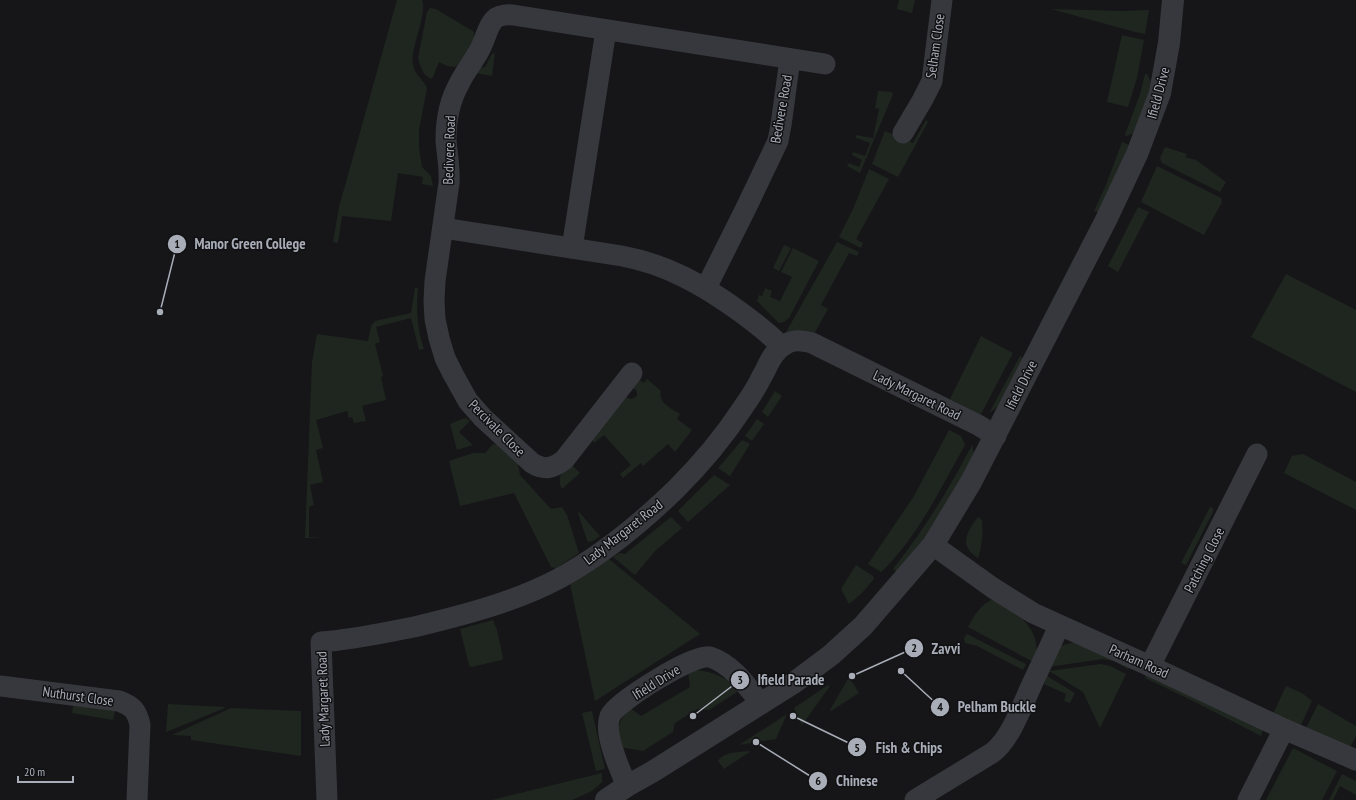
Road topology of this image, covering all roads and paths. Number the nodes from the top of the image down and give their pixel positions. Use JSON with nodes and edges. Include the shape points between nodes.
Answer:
{"nodes":[{"id":1,"x":942,"y":0,"type":"edge"},
{"id":2,"x":1174,"y":0,"type":"edge"},
{"id":3,"x":606,"y":30,"type":"junction"},
{"id":4,"x":790,"y":59,"type":"junction"},
{"id":5,"x":825,"y":64,"type":"dead end"},
{"id":6,"x":903,"y":133,"type":"dead end"},
{"id":7,"x":443,"y":228,"type":"junction"},
{"id":8,"x":572,"y":248,"type":"junction"},
{"id":9,"x":706,"y":288,"type":"junction"},
{"id":10,"x":781,"y":346,"type":"junction"},
{"id":11,"x":632,"y":373,"type":"dead end"},
{"id":12,"x":996,"y":436,"type":"junction"},
{"id":13,"x":1257,"y":454,"type":"dead end"},
{"id":14,"x":933,"y":545,"type":"junction"},
{"id":15,"x":1059,"y":626,"type":"junction"},
{"id":16,"x":1150,"y":666,"type":"junction"},
{"id":17,"x":0,"y":686,"type":"edge"},
{"id":18,"x":760,"y":704,"type":"junction"},
{"id":19,"x":1284,"y":729,"type":"junction"},
{"id":20,"x":1356,"y":760,"type":"edge"},
{"id":21,"x":627,"y":786,"type":"junction"},
{"id":22,"x":137,"y":800,"type":"edge"},
{"id":23,"x":327,"y":800,"type":"edge"},
{"id":24,"x":606,"y":800,"type":"edge"},
{"id":25,"x":915,"y":800,"type":"edge"},
{"id":26,"x":1248,"y":800,"type":"edge"}],
"edges":[{"from":1,"to":6,"type":"street","name":"Selham Close","via":[[932,81]]},
{"from":2,"to":12,"type":"street","name":"Ifield Drive","via":[[1160,93],[1145,136],[1106,220]]},
{"from":3,"to":4,"type":"street","name":"Bedivere Road"},
{"from":3,"to":7,"type":"street","name":"Bedivere Road","via":[[504,14],[496,17],[490,24],[487,36],[451,103],[446,139],[450,169]]},
{"from":3,"to":8,"type":"street"},
{"from":4,"to":5,"type":"street","name":"Bedivere Road"},
{"from":4,"to":9,"type":"street","name":"Bedivere Road","via":[[778,140]]},
{"from":7,"to":8,"type":"street"},
{"from":7,"to":11,"type":"street","name":"Percivale Close","via":[[434,301],[435,319],[446,358],[468,401],[532,463],[539,468],[548,468],[564,460]]},
{"from":8,"to":9,"type":"street","via":[[641,260]]},
{"from":9,"to":10,"type":"street","via":[[755,322]]},
{"from":10,"to":12,"type":"street","name":"Lady Margaret Road","via":[[791,341],[812,343]]},
{"from":10,"to":23,"type":"street","name":"Lady Margaret Road","via":[[770,359],[762,378],[742,409],[703,460],[664,500],[589,561],[556,580],[474,612],[369,636],[321,642]]},
{"from":12,"to":14,"type":"street","name":"Ifield Drive","via":[[972,482]]},
{"from":13,"to":16,"type":"street","name":"Patching Close"},
{"from":14,"to":15,"type":"street","name":"Parham Road","via":[[1012,600]]},
{"from":14,"to":18,"type":"street","name":"Ifield Drive","via":[[863,626],[831,655]]},
{"from":15,"to":16,"type":"street","name":"Parham Road"},
{"from":15,"to":25,"type":"street","via":[[1020,711],[999,748]]},
{"from":16,"to":19,"type":"street","name":"Parham Road"},
{"from":17,"to":22,"type":"street","name":"Nuthurst Close","via":[[119,702],[134,709],[140,725]]},
{"from":18,"to":21,"type":"street","name":"Ifield Drive"},
{"from":18,"to":21,"type":"street","name":"Ifield Drive","via":[[736,674],[708,656],[691,660],[653,682],[618,705],[610,716],[608,726],[613,752]]},
{"from":19,"to":20,"type":"street","name":"Parham Road"},
{"from":19,"to":26,"type":"street"},
{"from":21,"to":24,"type":"street","name":"Ifield Drive"}]}
